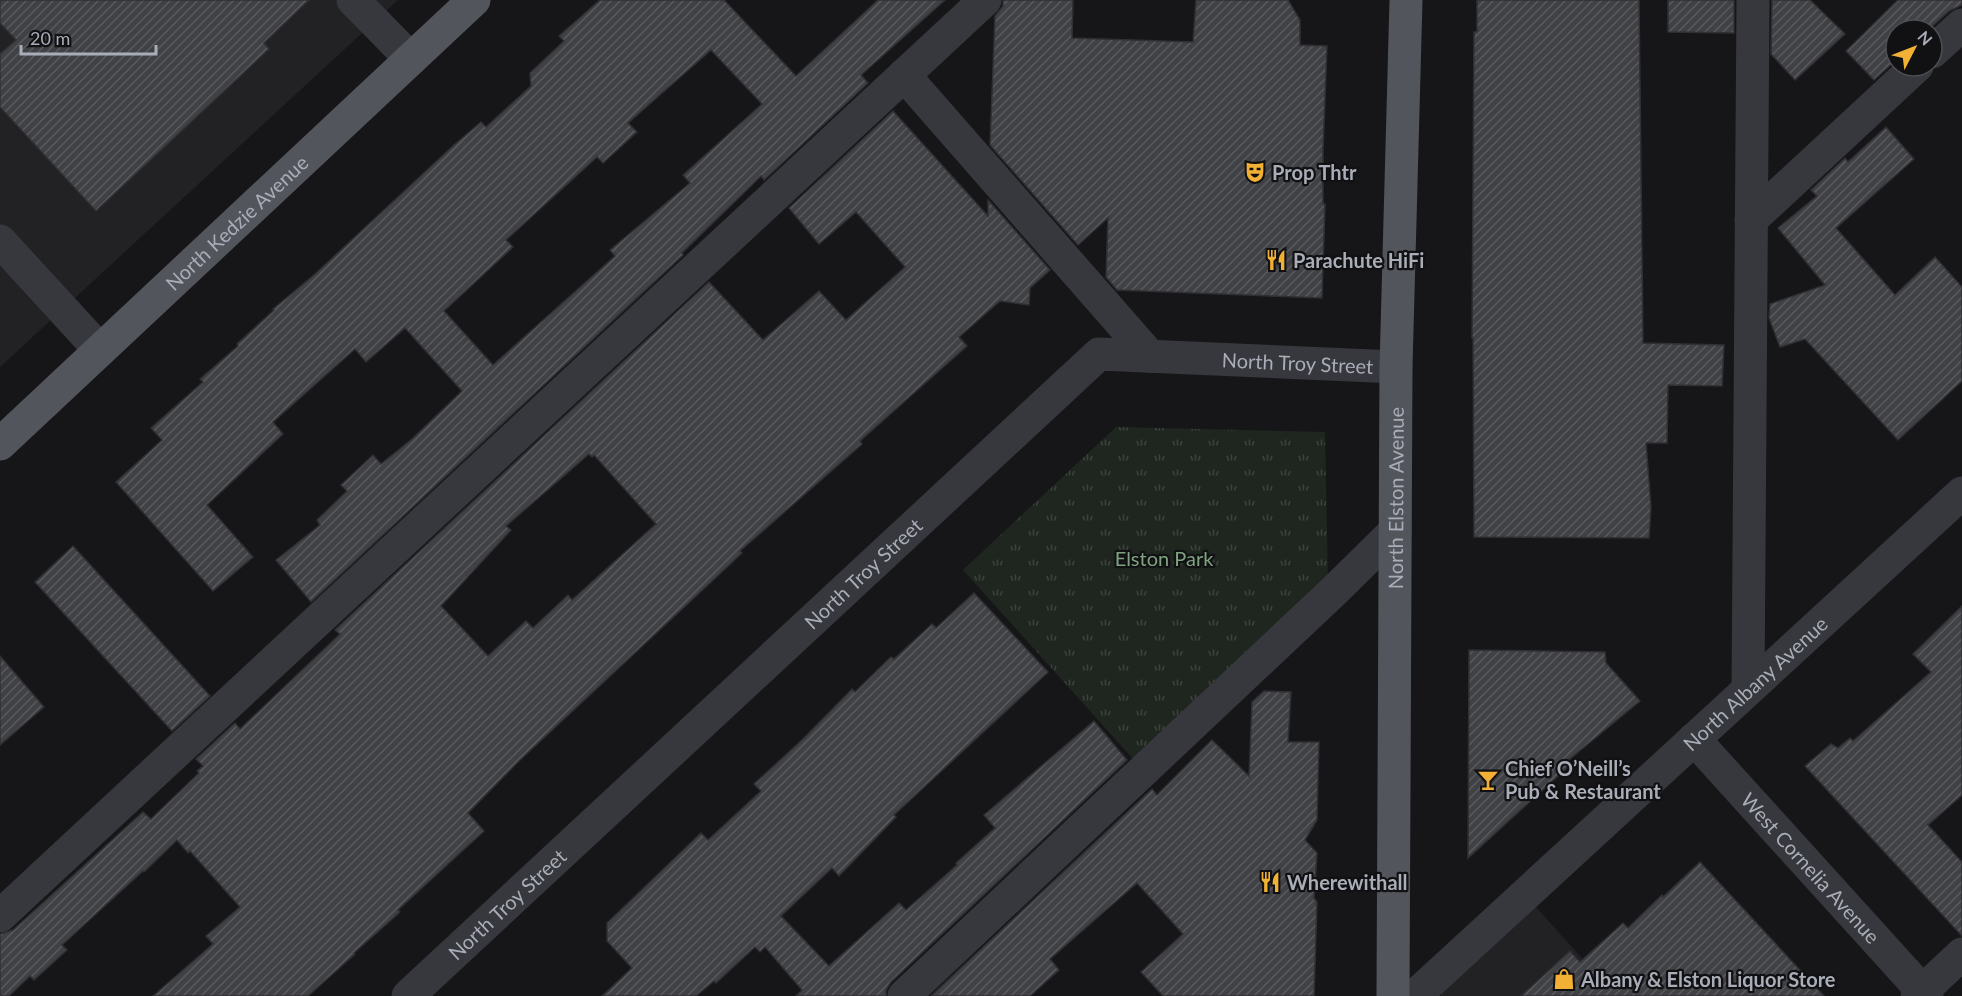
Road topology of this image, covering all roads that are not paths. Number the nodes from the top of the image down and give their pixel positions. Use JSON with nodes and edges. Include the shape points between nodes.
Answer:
{"nodes":[{"id":1,"x":353,"y":0,"type":"edge"},
{"id":2,"x":474,"y":0,"type":"edge"},
{"id":3,"x":985,"y":0,"type":"edge"},
{"id":4,"x":1406,"y":0,"type":"edge"},
{"id":5,"x":1754,"y":0,"type":"edge"},
{"id":6,"x":1962,"y":25,"type":"edge"},
{"id":7,"x":1944,"y":41,"type":"edge"},
{"id":8,"x":411,"y":59,"type":"junction"},
{"id":9,"x":904,"y":75,"type":"junction"},
{"id":10,"x":1904,"y":78,"type":"edge"},
{"id":11,"x":1751,"y":220,"type":"junction"},
{"id":12,"x":0,"y":241,"type":"edge"},
{"id":13,"x":100,"y":350,"type":"junction"},
{"id":14,"x":1150,"y":356,"type":"junction"},
{"id":15,"x":1396,"y":367,"type":"junction"},
{"id":16,"x":0,"y":444,"type":"edge"},
{"id":17,"x":1962,"y":493,"type":"edge"},
{"id":18,"x":1395,"y":531,"type":"junction"},
{"id":19,"x":1748,"y":689,"type":"junction"},
{"id":20,"x":1694,"y":739,"type":"junction"},
{"id":21,"x":0,"y":916,"type":"edge"},
{"id":22,"x":1962,"y":954,"type":"edge"},
{"id":23,"x":1922,"y":994,"type":"edge"},
{"id":24,"x":408,"y":996,"type":"edge"},
{"id":25,"x":904,"y":996,"type":"edge"},
{"id":26,"x":1392,"y":996,"type":"edge"},
{"id":27,"x":1415,"y":996,"type":"edge"}],
"edges":[{"from":1,"to":8,"type":"street"},
{"from":2,"to":8,"type":"main road","name":"North Kedzie Avenue"},
{"from":3,"to":9,"type":"street"},
{"from":4,"to":15,"type":"main road","name":"North Elston Avenue"},
{"from":5,"to":11,"type":"street"},
{"from":6,"to":7,"type":"street"},
{"from":8,"to":13,"type":"main road","name":"North Kedzie Avenue"},
{"from":9,"to":14,"type":"street"},
{"from":9,"to":21,"type":"street"},
{"from":10,"to":11,"type":"street"},
{"from":11,"to":19,"type":"street"},
{"from":12,"to":13,"type":"street"},
{"from":13,"to":16,"type":"main road","name":"North Kedzie Avenue"},
{"from":14,"to":15,"type":"street","name":"North Troy Street"},
{"from":14,"to":24,"type":"street","name":"North Troy Street","via":[[1099,354]]},
{"from":15,"to":18,"type":"main road","name":"North Elston Avenue"},
{"from":17,"to":19,"type":"street","name":"North Albany Avenue"},
{"from":18,"to":25,"type":"street"},
{"from":18,"to":26,"type":"main road","name":"North Elston Avenue"},
{"from":19,"to":20,"type":"street","name":"North Albany Avenue"},
{"from":20,"to":23,"type":"street","name":"West Cornelia Avenue"},
{"from":20,"to":27,"type":"street","name":"North Albany Avenue"},
{"from":22,"to":23,"type":"street"}]}
